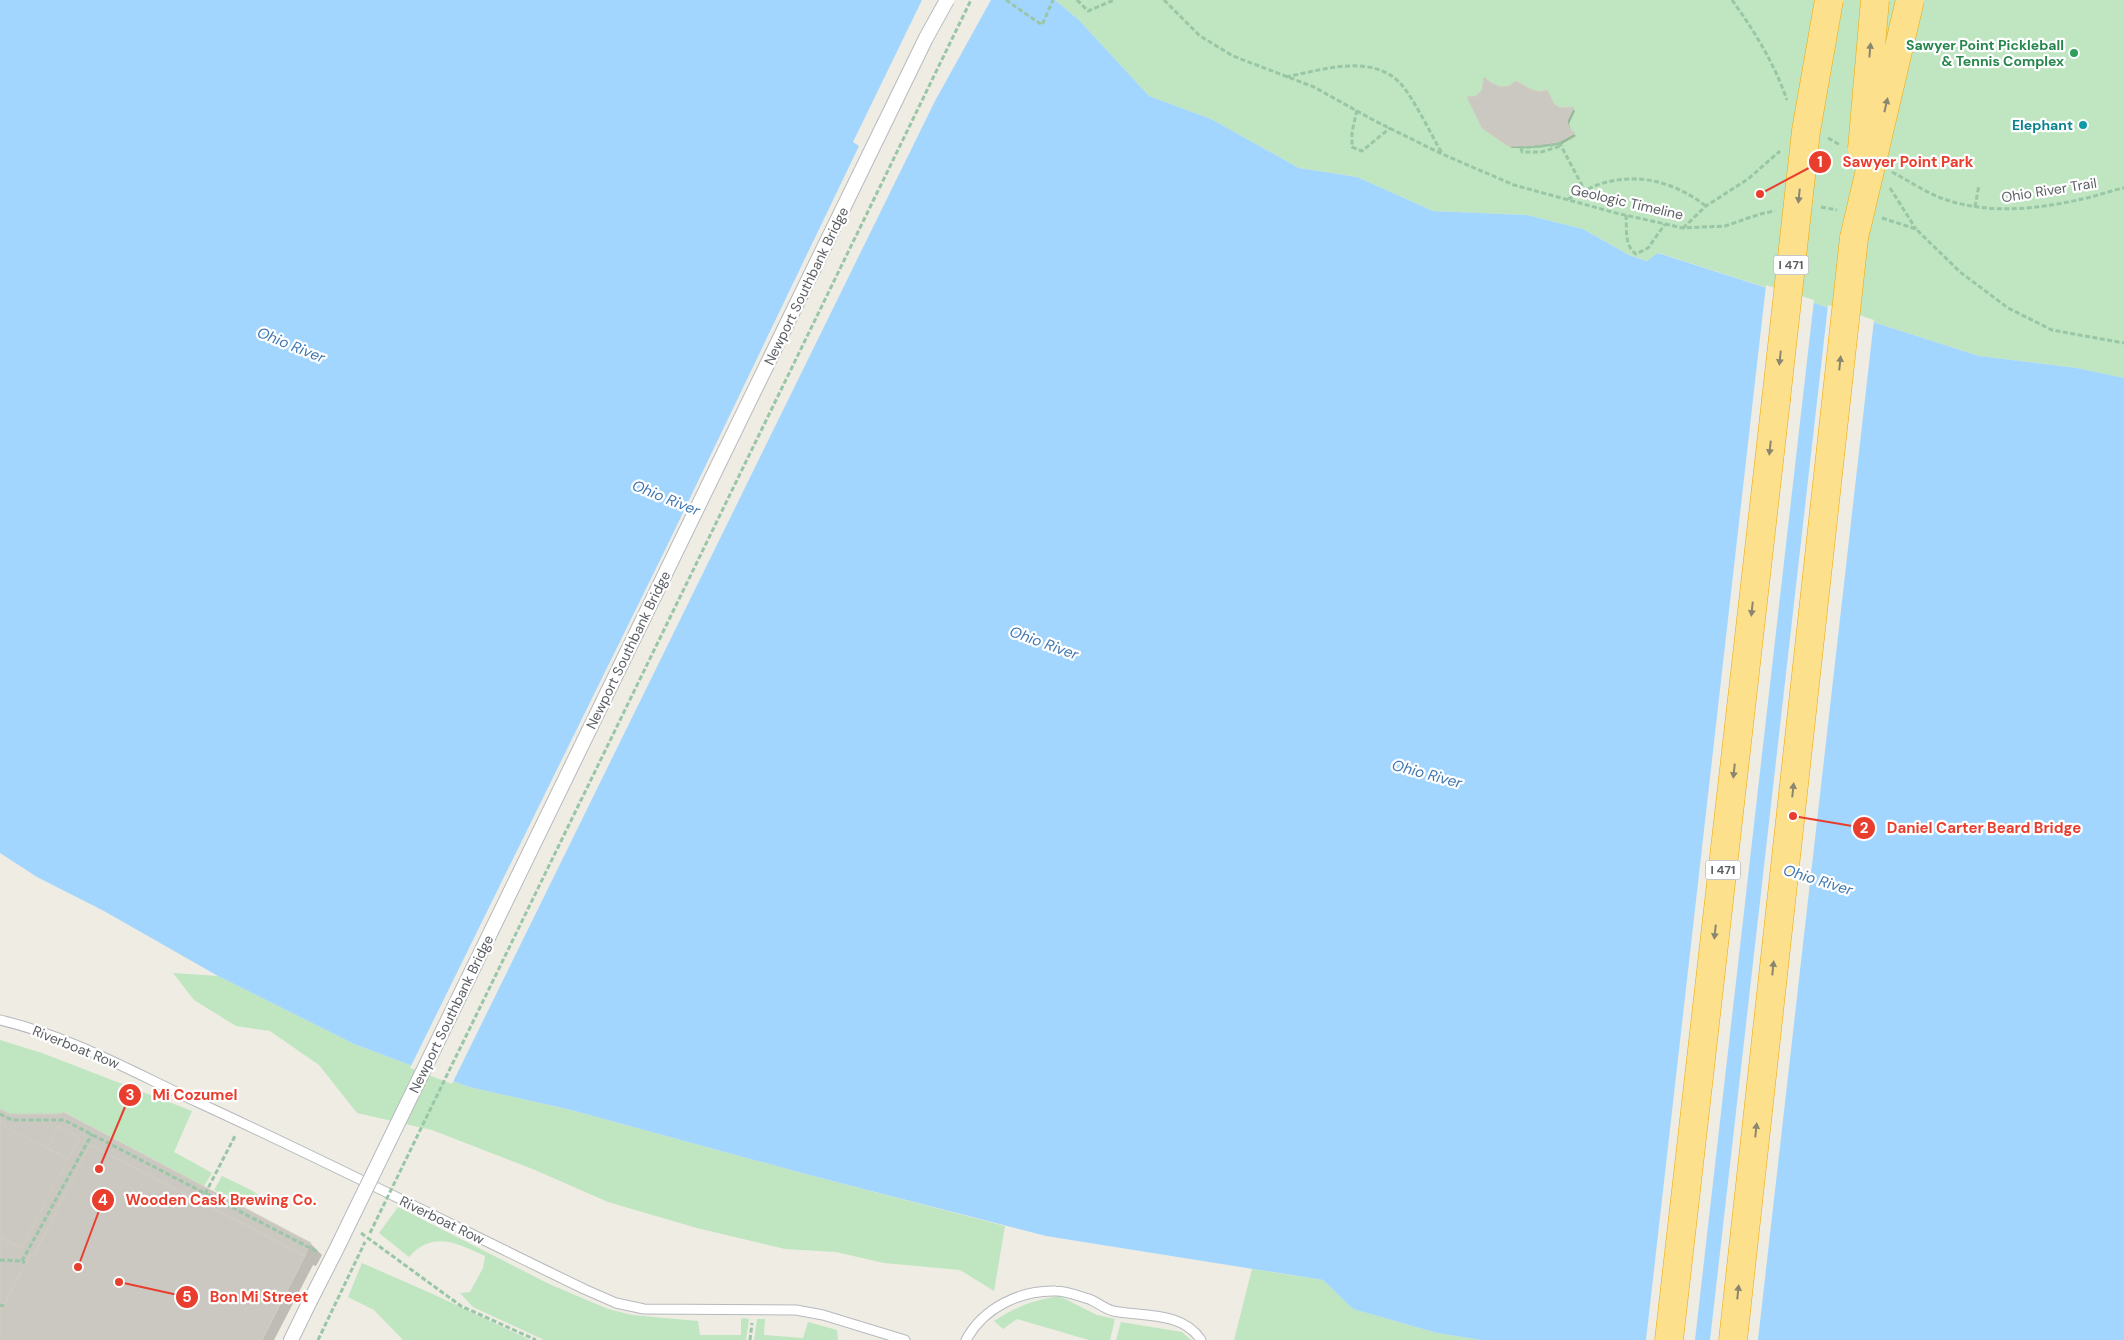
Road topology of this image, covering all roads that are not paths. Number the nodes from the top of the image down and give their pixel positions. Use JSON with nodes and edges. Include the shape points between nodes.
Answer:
{"nodes":[{"id":1,"x":947,"y":0,"type":"edge"},
{"id":2,"x":1811,"y":0,"type":"edge"},
{"id":3,"x":1830,"y":0,"type":"edge"},
{"id":4,"x":1875,"y":0,"type":"edge"},
{"id":5,"x":1910,"y":0,"type":"edge"},
{"id":6,"x":1796,"y":138,"type":"junction"},
{"id":7,"x":1854,"y":238,"type":"junction"},
{"id":8,"x":0,"y":1020,"type":"edge"},
{"id":9,"x":291,"y":1340,"type":"edge"},
{"id":10,"x":904,"y":1340,"type":"edge"},
{"id":11,"x":966,"y":1340,"type":"edge"},
{"id":12,"x":1201,"y":1340,"type":"edge"},
{"id":13,"x":1669,"y":1340,"type":"edge"},
{"id":14,"x":1732,"y":1340,"type":"edge"}],
"edges":[{"from":1,"to":9,"type":"street","name":"Newport Southbank Bridge","bridge":true},
{"from":2,"to":6,"type":"highway","bridge":true},
{"from":3,"to":6,"type":"highway","number":"I 471","bridge":true},
{"from":7,"to":4,"type":"highway","one_way":true,"bridge":true},
{"from":7,"to":5,"type":"highway","one_way":true,"bridge":true},
{"from":6,"to":13,"type":"highway","number":"I 471","one_way":true,"bridge":true},
{"from":14,"to":7,"type":"highway","one_way":true},
{"from":8,"to":10,"type":"lane","name":"Riverboat Row","via":[[61,1038],[314,1156],[616,1303],[644,1309],[796,1310]]},
{"from":11,"to":12,"type":"lane","via":[[980,1319],[1008,1300],[1031,1293],[1057,1291],[1112,1310],[1151,1314],[1178,1322],[1189,1327]]}]}
